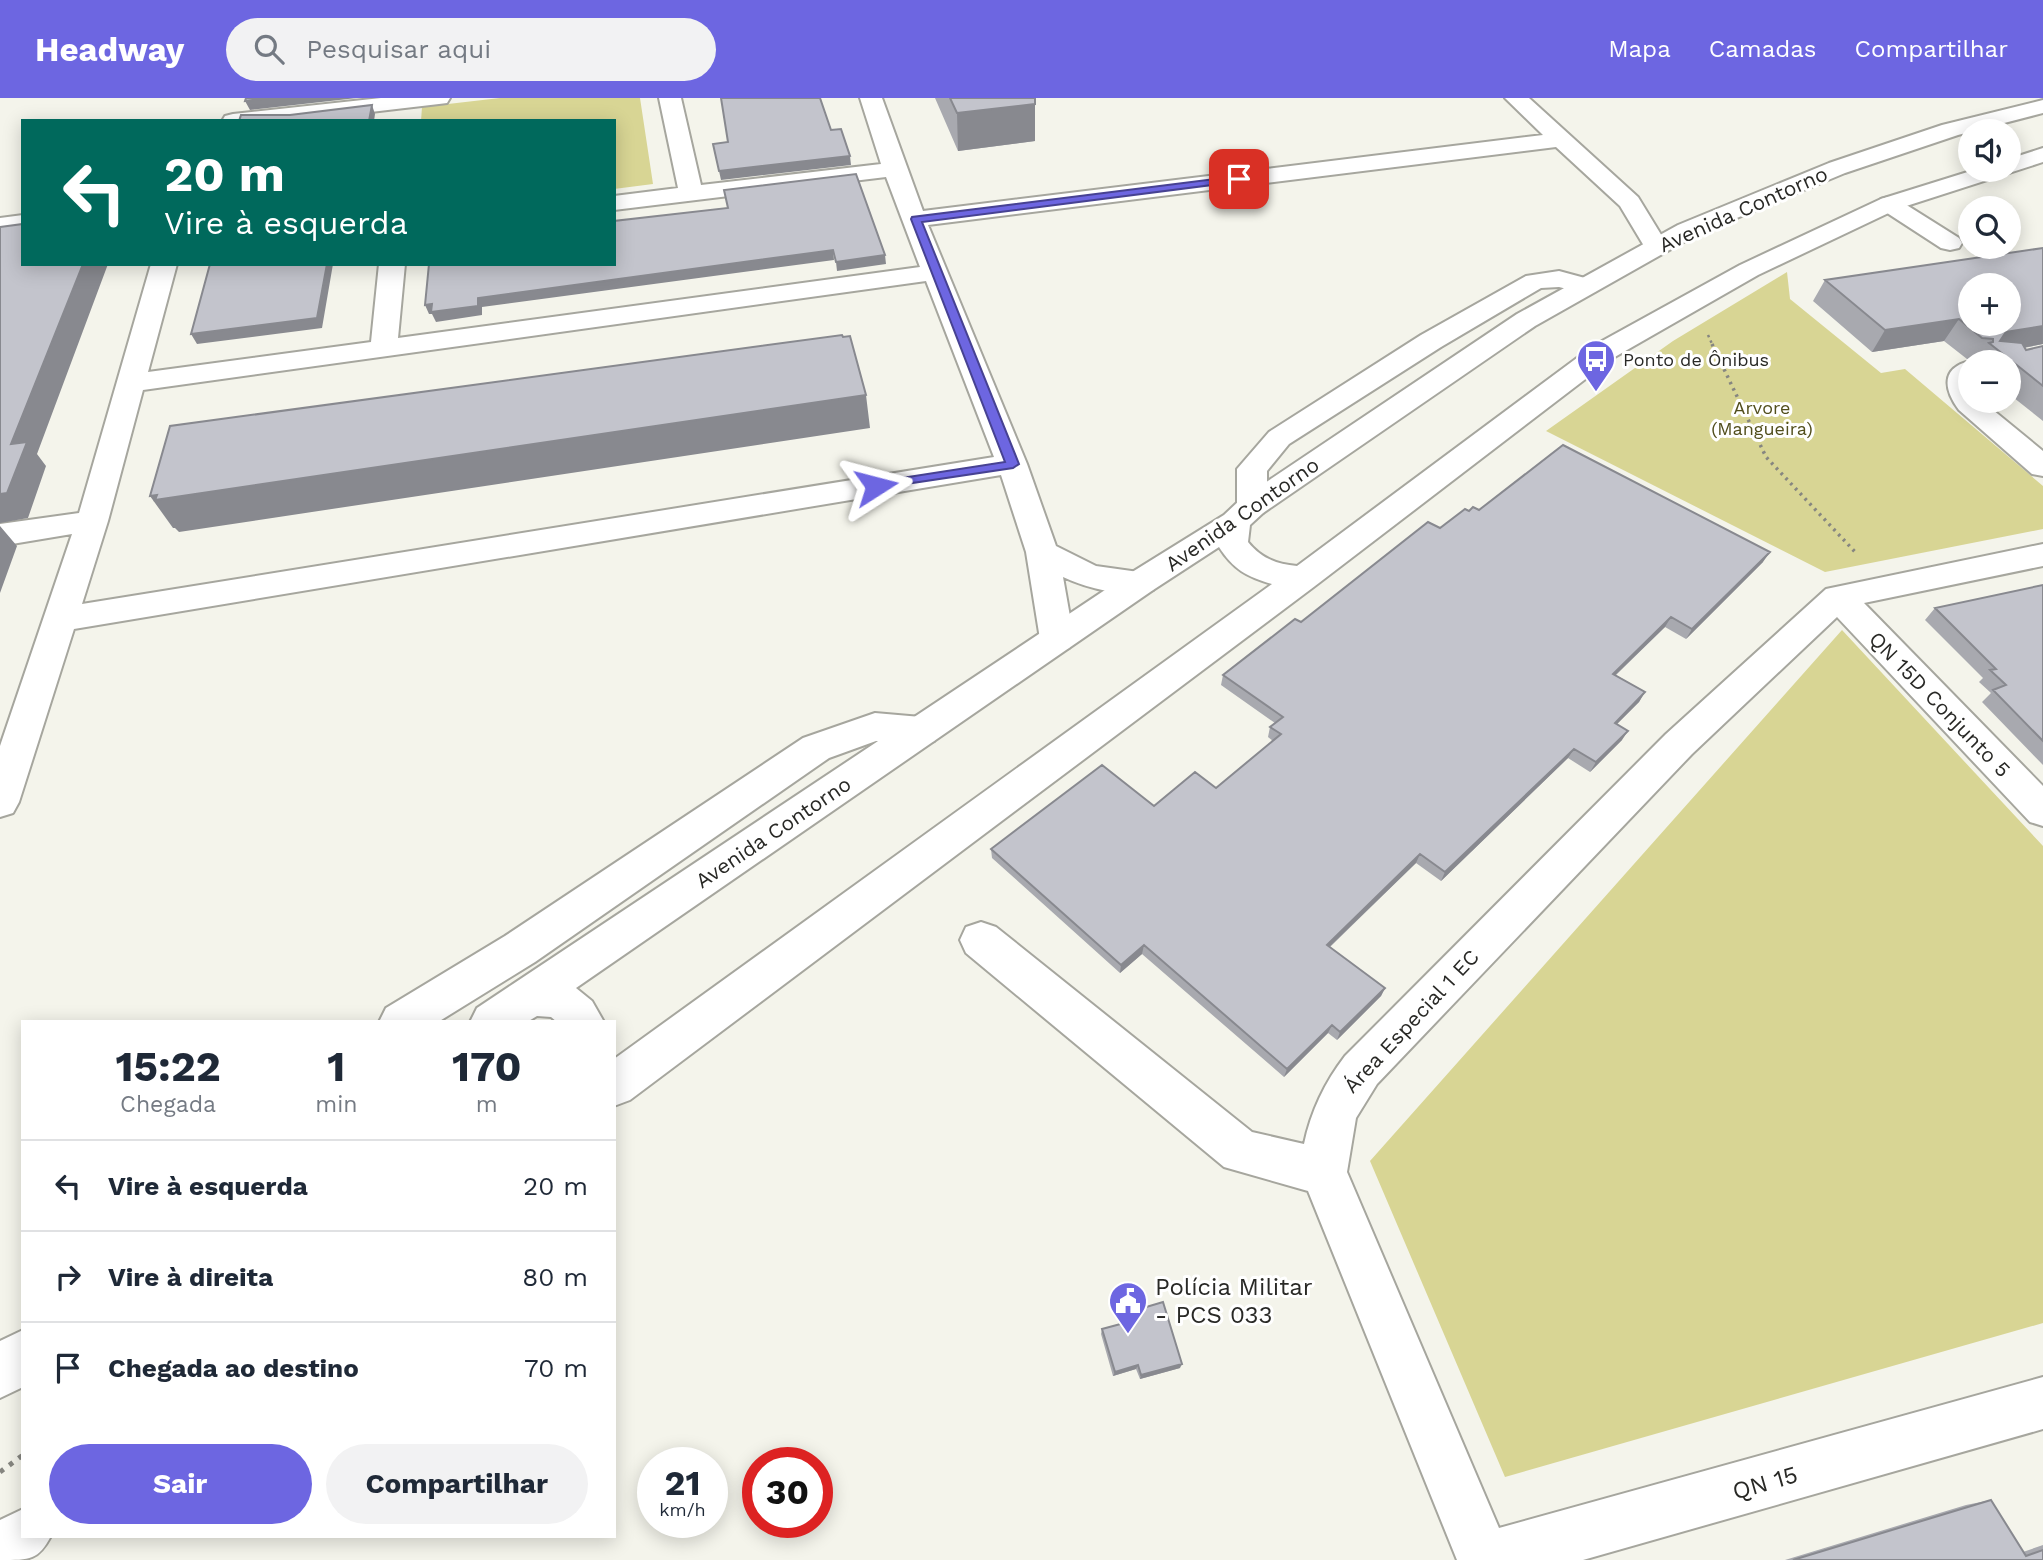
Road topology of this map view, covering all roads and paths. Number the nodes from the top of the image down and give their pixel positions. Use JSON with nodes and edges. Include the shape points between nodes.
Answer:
{"nodes":[{"id":1,"x":439,"y":98,"type":"edge"},
{"id":2,"x":670,"y":98,"type":"edge"},
{"id":3,"x":871,"y":98,"type":"edge"},
{"id":4,"x":1525,"y":99,"type":"edge"},
{"id":5,"x":2043,"y":106,"type":"edge"},
{"id":6,"x":406,"y":111,"type":"edge"},
{"id":7,"x":268,"y":119,"type":"edge"},
{"id":8,"x":1563,"y":139,"type":"junction"},
{"id":9,"x":2043,"y":155,"type":"edge"},
{"id":10,"x":2021,"y":162,"type":"edge"},
{"id":11,"x":894,"y":169,"type":"junction"},
{"id":12,"x":1959,"y":182,"type":"edge"},
{"id":13,"x":691,"y":193,"type":"junction"},
{"id":14,"x":1630,"y":202,"type":"junction"},
{"id":15,"x":616,"y":203,"type":"edge"},
{"id":16,"x":1889,"y":204,"type":"junction"},
{"id":17,"x":916,"y":219,"type":"junction"},
{"id":18,"x":21,"y":222,"type":"edge"},
{"id":19,"x":0,"y":225,"type":"edge"},
{"id":20,"x":1687,"y":230,"type":"junction"},
{"id":21,"x":1950,"y":243,"type":"dead end"},
{"id":22,"x":1656,"y":246,"type":"junction"},
{"id":23,"x":163,"y":266,"type":"edge"},
{"id":24,"x":392,"y":266,"type":"edge"},
{"id":25,"x":936,"y":272,"type":"junction"},
{"id":26,"x":1683,"y":307,"type":"junction"},
{"id":27,"x":384,"y":348,"type":"junction"},
{"id":28,"x":132,"y":383,"type":"junction"},
{"id":29,"x":1980,"y":413,"type":"edge"},
{"id":30,"x":1013,"y":464,"type":"junction"},
{"id":31,"x":2043,"y":467,"type":"edge"},
{"id":32,"x":1244,"y":514,"type":"junction"},
{"id":33,"x":92,"y":521,"type":"junction"},
{"id":34,"x":0,"y":535,"type":"edge"},
{"id":35,"x":1042,"y":552,"type":"junction"},
{"id":36,"x":2043,"y":555,"type":"edge"},
{"id":37,"x":1303,"y":578,"type":"junction"},
{"id":38,"x":1141,"y":582,"type":"junction"},
{"id":39,"x":1890,"y":586,"type":"junction"},
{"id":40,"x":1838,"y":597,"type":"junction"},
{"id":41,"x":60,"y":619,"type":"junction"},
{"id":42,"x":1058,"y":639,"type":"junction"},
{"id":43,"x":14,"y":724,"type":"edge"},
{"id":44,"x":921,"y":731,"type":"junction"},
{"id":45,"x":0,"y":802,"type":"edge"},
{"id":46,"x":2043,"y":811,"type":"edge"},
{"id":47,"x":982,"y":940,"type":"dead end"},
{"id":48,"x":528,"y":997,"type":"junction"},
{"id":49,"x":404,"y":1020,"type":"edge"},
{"id":50,"x":495,"y":1020,"type":"edge"},
{"id":51,"x":580,"y":1020,"type":"edge"},
{"id":52,"x":616,"y":1084,"type":"edge"},
{"id":53,"x":1324,"y":1172,"type":"junction"},
{"id":54,"x":21,"y":1356,"type":"edge"},
{"id":55,"x":0,"y":1372,"type":"edge"},
{"id":56,"x":2043,"y":1403,"type":"edge"},
{"id":57,"x":21,"y":1456,"type":"edge"},
{"id":58,"x":0,"y":1472,"type":"edge"},
{"id":59,"x":21,"y":1538,"type":"edge"},
{"id":60,"x":0,"y":1555,"type":"edge"},
{"id":61,"x":1485,"y":1560,"type":"edge"}],
"edges":[{"from":1,"to":6,"type":"street"},
{"from":2,"to":13,"type":"street"},
{"from":3,"to":11,"type":"street"},
{"from":4,"to":8,"type":"street"},
{"from":5,"to":20,"type":"street","name":"Avenida Contorno","via":[[1950,130],[1837,168]]},
{"from":6,"to":7,"type":"street"},
{"from":8,"to":14,"type":"street"},
{"from":8,"to":17,"type":"street"},
{"from":9,"to":10,"type":"street"},
{"from":11,"to":13,"type":"street"},
{"from":11,"to":17,"type":"street"},
{"from":12,"to":16,"type":"street"},
{"from":13,"to":15,"type":"street"},
{"from":14,"to":20,"type":"street"},
{"from":14,"to":22,"type":"street"},
{"from":16,"to":21,"type":"street"},
{"from":16,"to":26,"type":"street","via":[[1749,270]]},
{"from":17,"to":25,"type":"street"},
{"from":18,"to":19,"type":"street"},
{"from":20,"to":22,"type":"street","name":"Avenida Contorno"},
{"from":22,"to":32,"type":"street","name":"Avenida Contorno","via":[[1526,320]]},
{"from":23,"to":28,"type":"street"},
{"from":24,"to":27,"type":"street"},
{"from":25,"to":27,"type":"street"},
{"from":25,"to":30,"type":"street"},
{"from":26,"to":37,"type":"street","via":[[1603,352]]},
{"from":26,"to":39,"type":"path","via":[[1703,326],[1766,457]]},
{"from":27,"to":28,"type":"street"},
{"from":28,"to":33,"type":"street"},
{"from":29,"to":31,"type":"street"},
{"from":30,"to":35,"type":"street"},
{"from":30,"to":41,"type":"street"},
{"from":32,"to":37,"type":"street","via":[[1232,542],[1242,559],[1264,572]]},
{"from":32,"to":38,"type":"street","name":"Avenida Contorno"},
{"from":33,"to":34,"type":"street"},
{"from":33,"to":41,"type":"street"},
{"from":35,"to":38,"type":"street","via":[[1078,573]]},
{"from":35,"to":42,"type":"street"},
{"from":36,"to":39,"type":"street"},
{"from":37,"to":52,"type":"street"},
{"from":38,"to":42,"type":"street","name":"Avenida Contorno"},
{"from":39,"to":40,"type":"street"},
{"from":40,"to":46,"type":"street","name":"QN 15D Conjunto 5"},
{"from":40,"to":53,"type":"street","name":"Área Especial 1 EC","via":[[1679,744],[1361,1070],[1343,1091],[1333,1118],[1325,1142]]},
{"from":41,"to":43,"type":"street"},
{"from":42,"to":44,"type":"street","name":"Avenida Contorno"},
{"from":43,"to":45,"type":"street"},
{"from":44,"to":48,"type":"street","name":"Avenida Contorno"},
{"from":44,"to":49,"type":"street","via":[[875,727],[816,748],[520,949]]},
{"from":47,"to":53,"type":"street","via":[[1240,1151]]},
{"from":48,"to":50,"type":"street","name":"Avenida Contorno"},
{"from":48,"to":51,"type":"street","via":[[553,996]]},
{"from":53,"to":61,"type":"street","name":"Área Especial 1 EC"},
{"from":54,"to":55,"type":"street"},
{"from":56,"to":61,"type":"street","name":"QN 15"},
{"from":57,"to":58,"type":"path"},
{"from":59,"to":60,"type":"street"}]}
